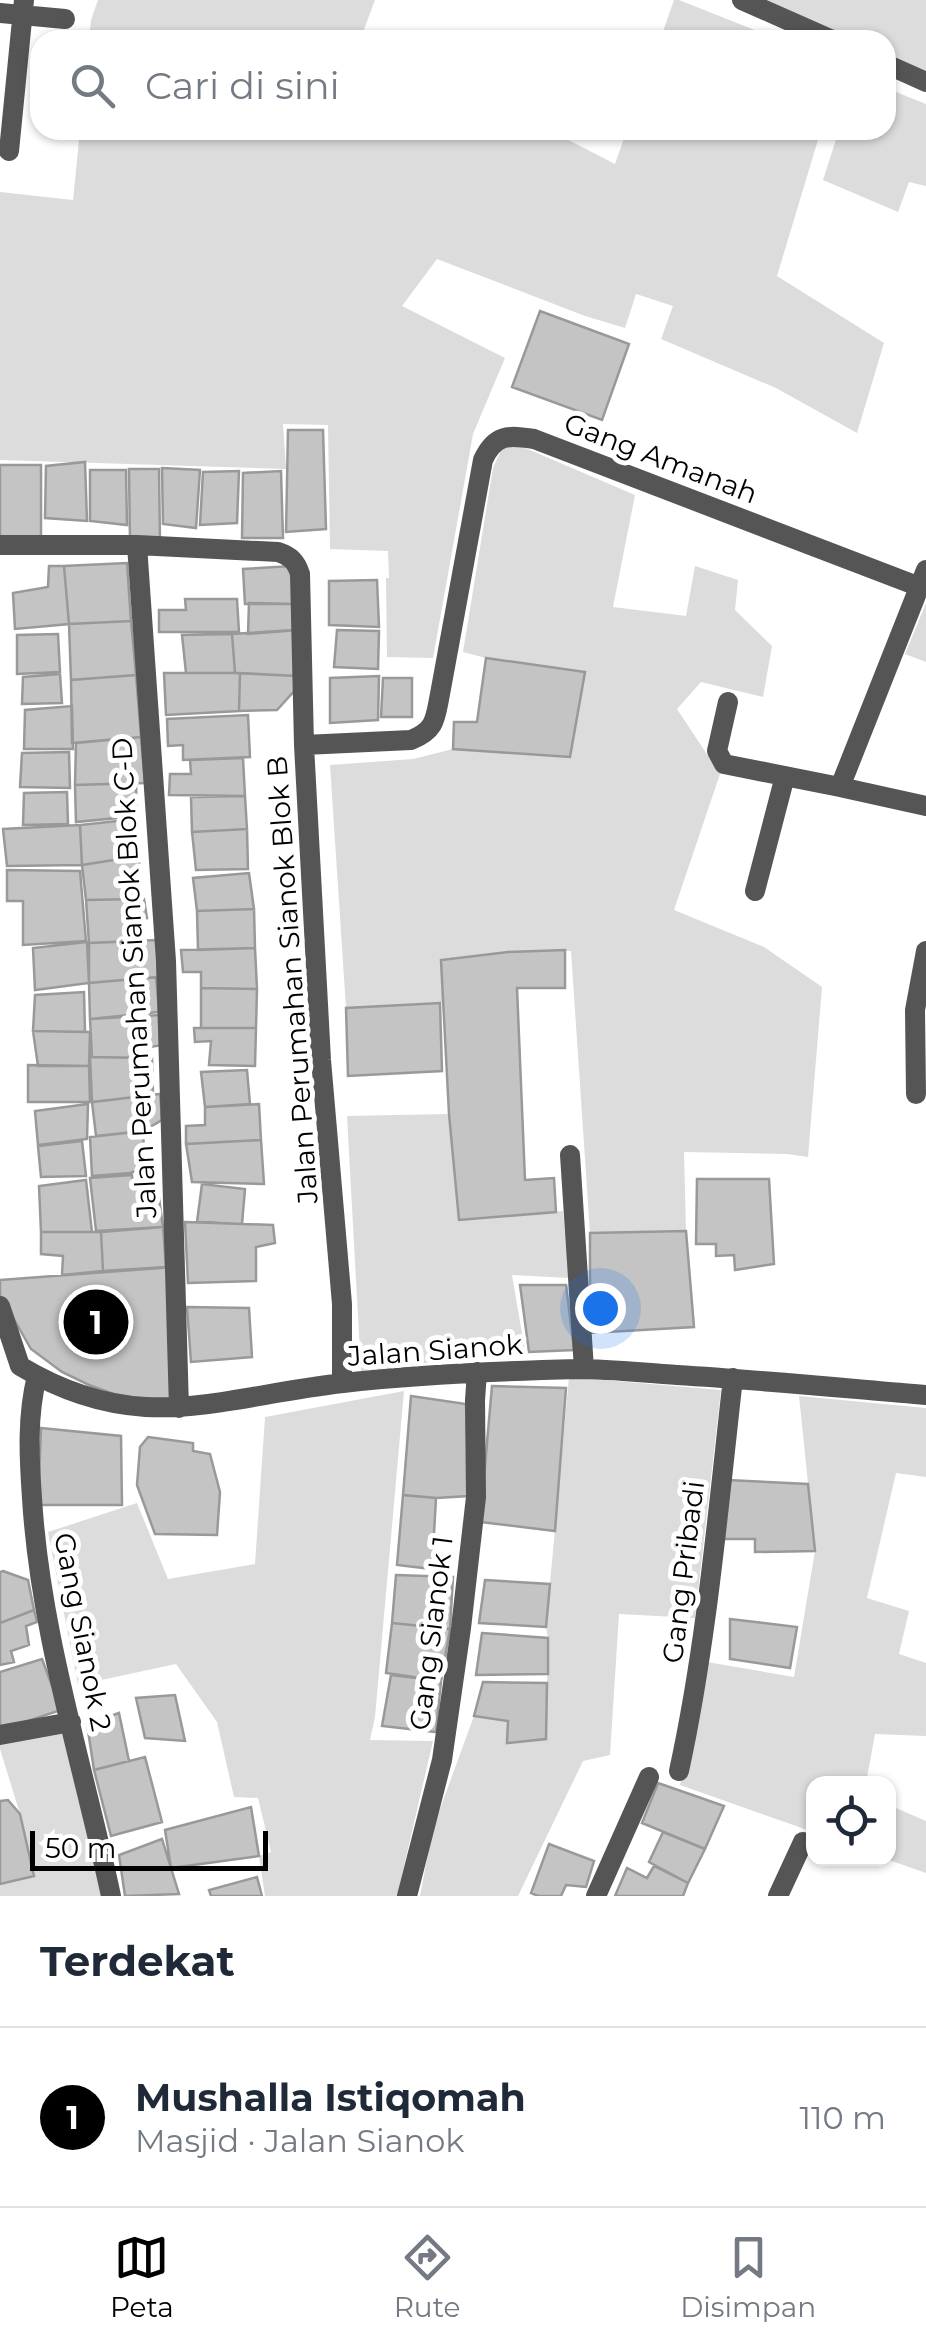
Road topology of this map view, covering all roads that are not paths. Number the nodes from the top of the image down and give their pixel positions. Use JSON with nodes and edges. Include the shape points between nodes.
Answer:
{"nodes":[{"id":1,"x":742,"y":0,"type":"edge"},
{"id":2,"x":23,"y":8,"type":"edge"},
{"id":3,"x":0,"y":13,"type":"edge"},
{"id":4,"x":65,"y":19,"type":"dead end"},
{"id":5,"x":810,"y":30,"type":"edge"},
{"id":6,"x":896,"y":68,"type":"edge"},
{"id":7,"x":926,"y":82,"type":"edge"},
{"id":8,"x":10,"y":151,"type":"dead end"},
{"id":9,"x":0,"y":545,"type":"edge"},
{"id":10,"x":137,"y":545,"type":"junction"},
{"id":11,"x":923,"y":578,"type":"edge"},
{"id":12,"x":728,"y":702,"type":"dead end"},
{"id":13,"x":304,"y":745,"type":"junction"},
{"id":14,"x":785,"y":776,"type":"junction"},
{"id":15,"x":840,"y":787,"type":"junction"},
{"id":16,"x":926,"y":806,"type":"edge"},
{"id":17,"x":754,"y":890,"type":"dead end"},
{"id":18,"x":926,"y":951,"type":"edge"},
{"id":19,"x":916,"y":1094,"type":"dead end"},
{"id":20,"x":570,"y":1155,"type":"dead end"},
{"id":21,"x":0,"y":1306,"type":"edge"},
{"id":22,"x":584,"y":1369,"type":"junction"},
{"id":23,"x":19,"y":1372,"type":"edge"},
{"id":24,"x":477,"y":1372,"type":"junction"},
{"id":25,"x":733,"y":1378,"type":"junction"},
{"id":26,"x":342,"y":1383,"type":"junction"},
{"id":27,"x":926,"y":1395,"type":"edge"},
{"id":28,"x":179,"y":1408,"type":"junction"},
{"id":29,"x":72,"y":1722,"type":"junction"},
{"id":30,"x":0,"y":1735,"type":"edge"},
{"id":31,"x":679,"y":1771,"type":"dead end"},
{"id":32,"x":649,"y":1777,"type":"dead end"},
{"id":33,"x":803,"y":1842,"type":"dead end"},
{"id":34,"x":111,"y":1896,"type":"edge"},
{"id":35,"x":407,"y":1896,"type":"edge"},
{"id":36,"x":596,"y":1896,"type":"edge"},
{"id":37,"x":778,"y":1896,"type":"edge"}],
"edges":[{"from":1,"to":5,"type":"street"},
{"from":2,"to":3,"type":"street"},
{"from":2,"to":4,"type":"street"},
{"from":2,"to":8,"type":"street"},
{"from":6,"to":7,"type":"street"},
{"from":9,"to":10,"type":"street"},
{"from":10,"to":13,"type":"street","name":"Jalan Perumahan Sianok Blok B","via":[[278,552],[292,559],[300,574]]},
{"from":10,"to":28,"type":"street","name":"Jalan Perumahan Sianok Blok C-D","via":[[166,961]]},
{"from":11,"to":13,"type":"street","name":"Gang Amanah","via":[[534,439],[508,436],[483,460],[431,728],[411,740]]},
{"from":11,"to":15,"type":"street","name":"Gang Amanah"},
{"from":12,"to":14,"type":"street","via":[[717,751],[722,762]]},
{"from":13,"to":26,"type":"street","name":"Jalan Perumahan Sianok Blok B"},
{"from":14,"to":15,"type":"street"},
{"from":14,"to":17,"type":"street"},
{"from":15,"to":16,"type":"street"},
{"from":18,"to":19,"type":"street","via":[[915,1010]]},
{"from":20,"to":22,"type":"street"},
{"from":21,"to":23,"type":"street"},
{"from":22,"to":24,"type":"street","name":"Jalan Sianok"},
{"from":22,"to":25,"type":"street","name":"Jalan Sianok"},
{"from":23,"to":28,"type":"street","name":"Jalan Sianok","via":[[99,1402]]},
{"from":23,"to":29,"type":"street","name":"Gang Sianok 2","via":[[30,1404],[35,1553]]},
{"from":24,"to":26,"type":"street","name":"Jalan Sianok"},
{"from":24,"to":35,"type":"street","name":"Gang Sianok 1","via":[[476,1497],[461,1628],[442,1760]]},
{"from":25,"to":27,"type":"street","name":"Jalan Sianok"},
{"from":25,"to":31,"type":"street","name":"Gang Pribadi","via":[[703,1640]]},
{"from":26,"to":28,"type":"street","name":"Jalan Sianok"},
{"from":29,"to":30,"type":"street"},
{"from":29,"to":34,"type":"street","name":"Gang Sianok 2"},
{"from":32,"to":36,"type":"street"},
{"from":33,"to":37,"type":"street"}]}
